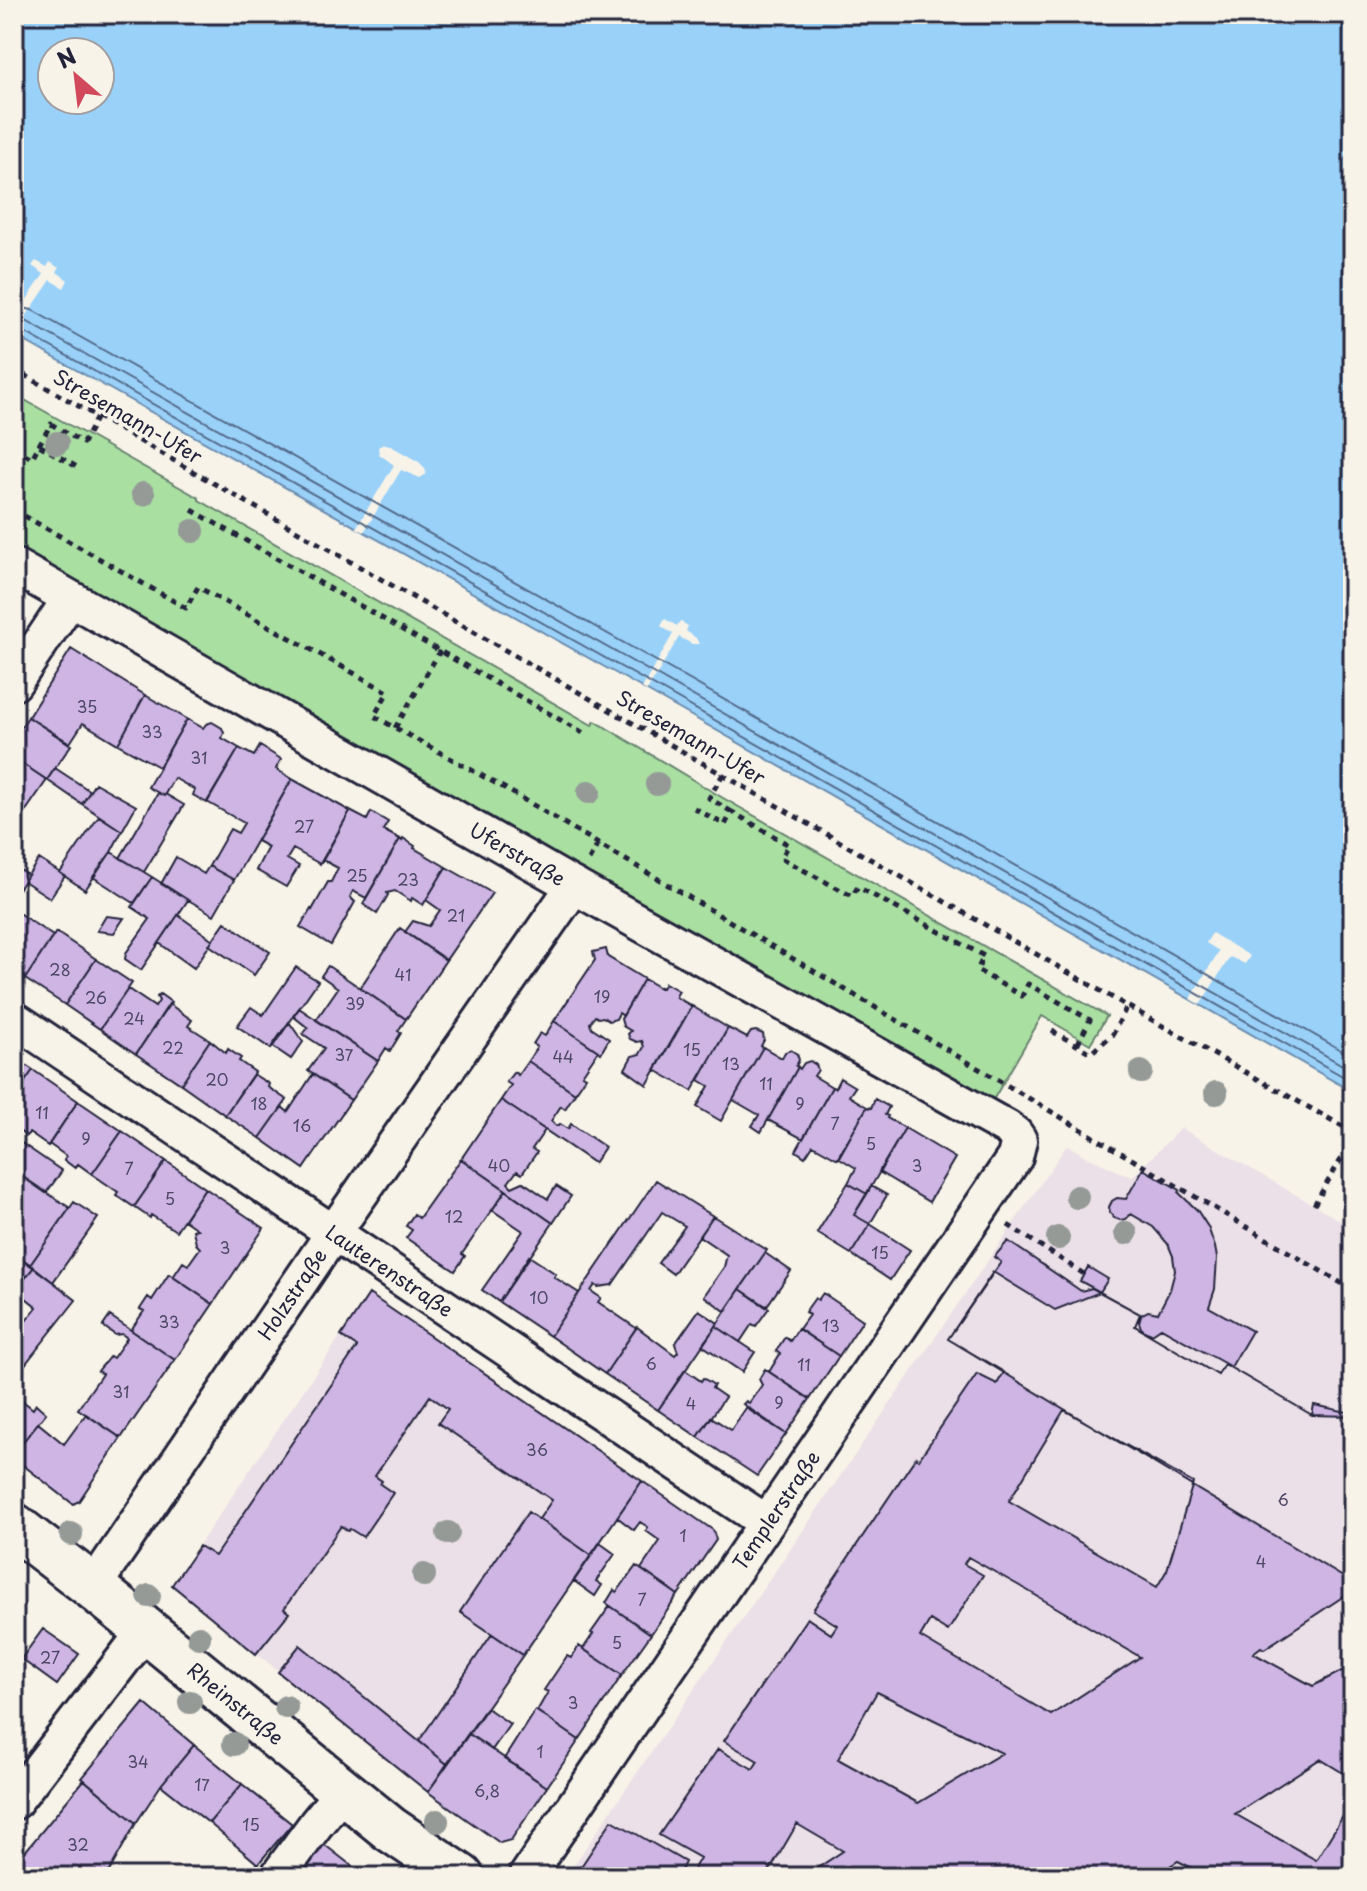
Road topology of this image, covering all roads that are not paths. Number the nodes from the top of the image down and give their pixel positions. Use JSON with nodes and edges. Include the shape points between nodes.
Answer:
{"nodes":[{"id":1,"x":14,"y":566,"type":"edge"},
{"id":2,"x":70,"y":599,"type":"junction"},
{"id":3,"x":14,"y":683,"type":"edge"},
{"id":4,"x":574,"y":886,"type":"junction"},
{"id":5,"x":14,"y":1019,"type":"edge"},
{"id":6,"x":1019,"y":1140,"type":"joint"},
{"id":7,"x":334,"y":1232,"type":"junction"},
{"id":8,"x":767,"y":1523,"type":"junction"},
{"id":9,"x":14,"y":1526,"type":"edge"},
{"id":10,"x":93,"y":1587,"type":"junction"},
{"id":11,"x":146,"y":1630,"type":"junction"},
{"id":12,"x":343,"y":1791,"type":"junction"},
{"id":13,"x":14,"y":1802,"type":"edge"},
{"id":14,"x":439,"y":1871,"type":"edge"},
{"id":15,"x":277,"y":1877,"type":"edge"},
{"id":16,"x":526,"y":1877,"type":"edge"}],
"edges":[{"from":1,"to":2,"type":"street","name":"Uferstraße"},
{"from":2,"to":3,"type":"street"},
{"from":2,"to":4,"type":"street","name":"Uferstraße"},
{"from":4,"to":6,"type":"street","name":"Uferstraße","via":[[1007,1128]]},
{"from":4,"to":7,"type":"street","name":"Holzstraße"},
{"from":5,"to":7,"type":"street","name":"Lauterenstraße"},
{"from":6,"to":8,"type":"street","name":"Templerstraße","via":[[1015,1157]]},
{"from":7,"to":8,"type":"street","name":"Lauterenstraße"},
{"from":7,"to":10,"type":"street","name":"Holzstraße"},
{"from":8,"to":16,"type":"street","name":"Templerstraße"},
{"from":9,"to":10,"type":"main road","name":"Rheinstraße"},
{"from":10,"to":11,"type":"main road","name":"Rheinstraße"},
{"from":11,"to":12,"type":"main road","name":"Rheinstraße"},
{"from":11,"to":13,"type":"street"},
{"from":12,"to":14,"type":"main road","name":"Rheinstraße"},
{"from":12,"to":15,"type":"street"}]}
